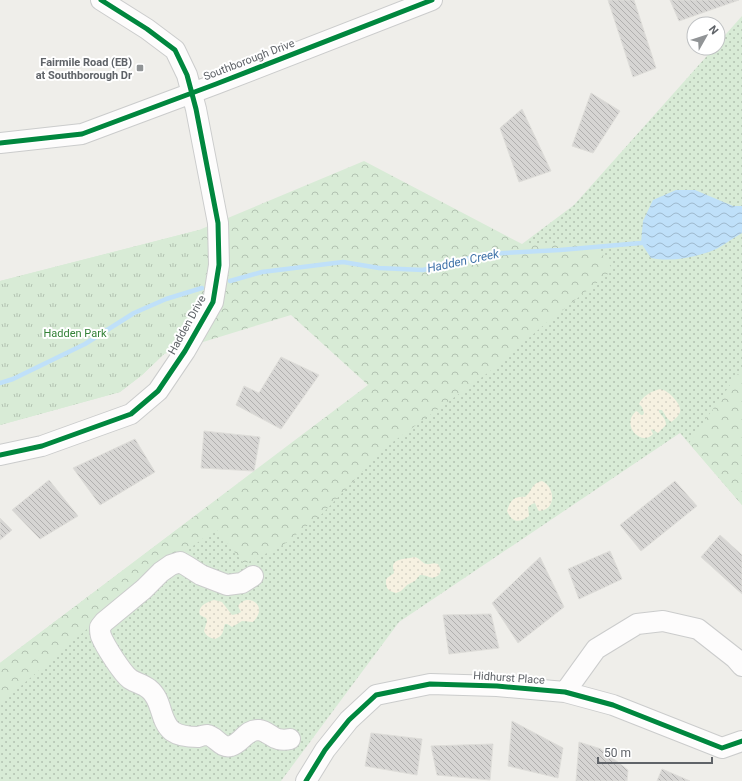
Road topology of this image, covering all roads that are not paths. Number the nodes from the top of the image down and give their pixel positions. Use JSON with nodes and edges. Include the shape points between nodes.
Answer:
{"nodes":[{"id":1,"x":101,"y":0,"type":"edge"},
{"id":2,"x":432,"y":0,"type":"edge"},
{"id":3,"x":192,"y":93,"type":"junction"},
{"id":4,"x":0,"y":142,"type":"edge"},
{"id":5,"x":0,"y":455,"type":"edge"},
{"id":6,"x":253,"y":576,"type":"dead end"},
{"id":7,"x":742,"y":666,"type":"edge"},
{"id":8,"x":565,"y":692,"type":"junction"},
{"id":9,"x":290,"y":739,"type":"dead end"},
{"id":10,"x":742,"y":741,"type":"edge"},
{"id":11,"x":306,"y":781,"type":"edge"}],
"edges":[{"from":1,"to":3,"type":"street","name":"Hadden Drive","via":[[175,50]]},
{"from":2,"to":3,"type":"street","name":"Southborough Drive"},
{"from":3,"to":4,"type":"street","name":"Southborough Drive","via":[[82,134]]},
{"from":3,"to":5,"type":"street","name":"Hadden Drive","via":[[218,223],[219,265],[214,302],[158,391],[131,414],[42,446]]},
{"from":6,"to":9,"type":"street","via":[[242,583],[227,585],[201,575],[180,562],[171,565],[104,622],[100,632],[125,674],[154,694],[165,722],[176,733],[189,737],[207,735],[228,747],[254,730],[264,731],[276,739]]},
{"from":7,"to":8,"type":"street","via":[[698,629],[663,621],[637,624],[596,649]]},
{"from":8,"to":10,"type":"street","name":"Hidhurst Place","via":[[613,705],[722,748]]},
{"from":8,"to":11,"type":"street","name":"Hidhurst Place","via":[[430,684],[376,695],[349,720],[325,750]]}]}
